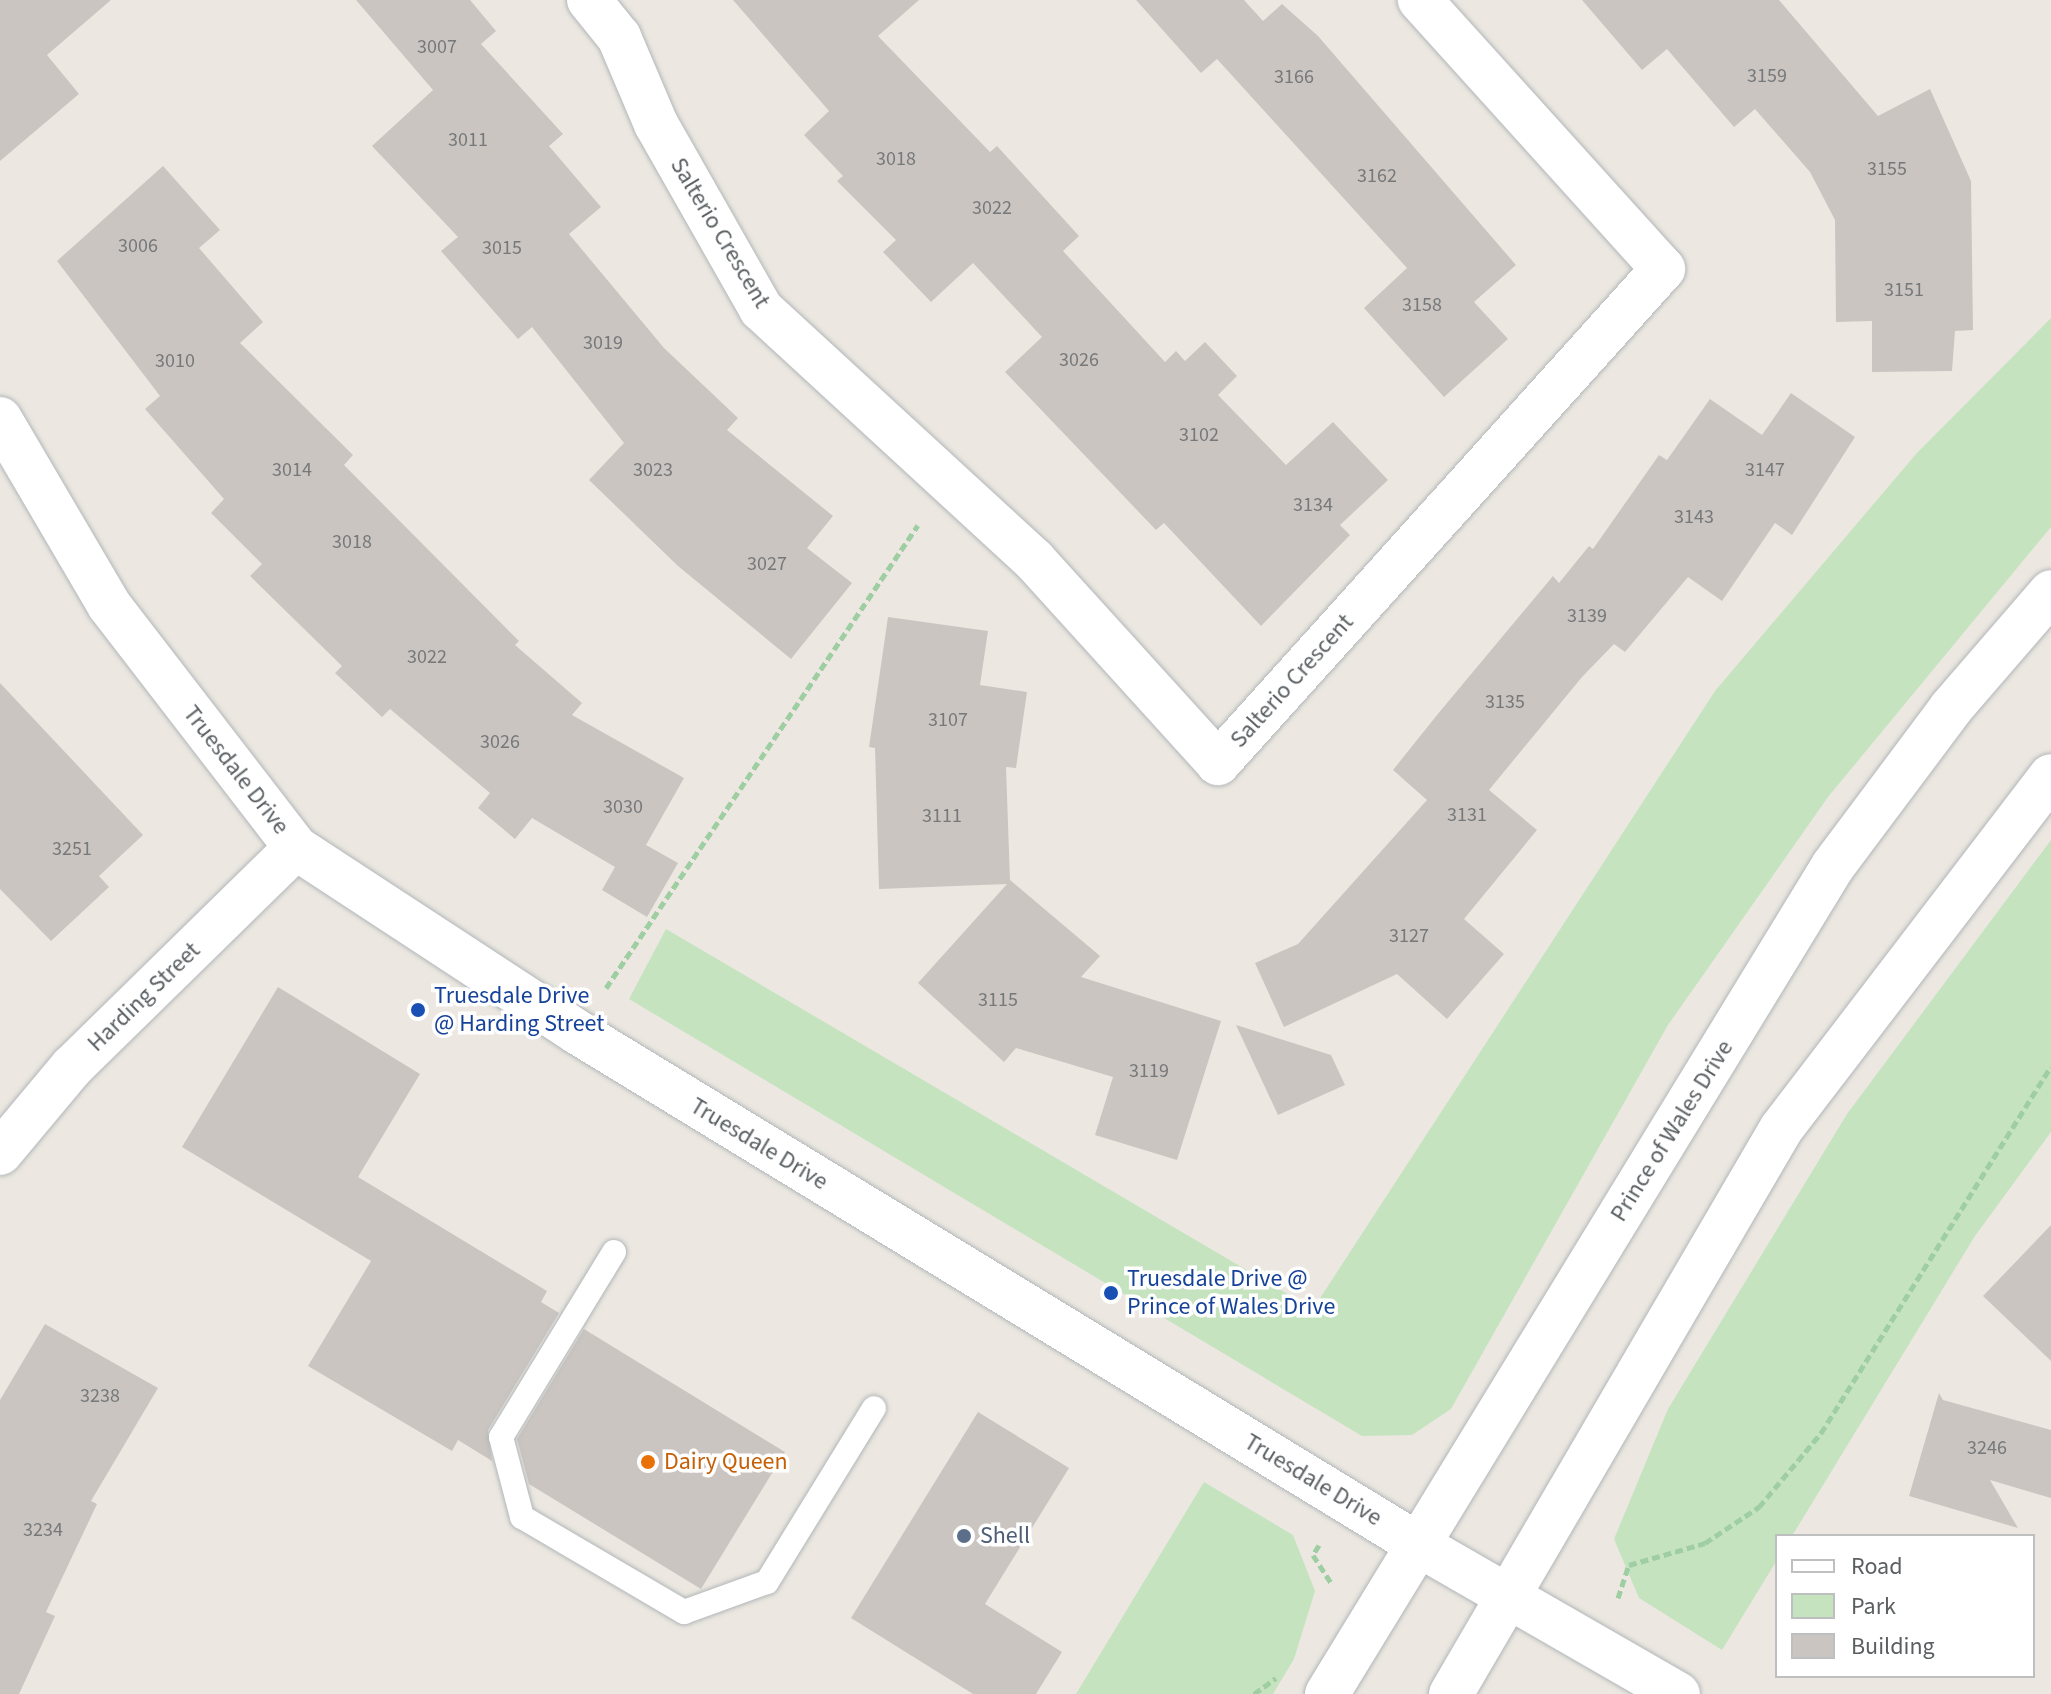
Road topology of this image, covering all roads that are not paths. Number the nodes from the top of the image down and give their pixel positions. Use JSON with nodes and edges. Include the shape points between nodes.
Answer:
{"nodes":[{"id":1,"x":589,"y":0,"type":"edge"},
{"id":2,"x":1420,"y":0,"type":"edge"},
{"id":3,"x":0,"y":419,"type":"edge"},
{"id":4,"x":2051,"y":592,"type":"edge"},
{"id":5,"x":2051,"y":776,"type":"edge"},
{"id":6,"x":296,"y":848,"type":"junction"},
{"id":7,"x":0,"y":1153,"type":"edge"},
{"id":8,"x":614,"y":1252,"type":"dead end"},
{"id":9,"x":874,"y":1408,"type":"dead end"},
{"id":10,"x":1417,"y":1544,"type":"junction"},
{"id":11,"x":1506,"y":1599,"type":"junction"},
{"id":12,"x":1327,"y":1694,"type":"edge"},
{"id":13,"x":1451,"y":1694,"type":"edge"},
{"id":14,"x":1678,"y":1694,"type":"edge"}],
"edges":[{"from":1,"to":2,"type":"street","name":"Salterio Crescent","via":[[619,37],[656,124],[761,309],[1034,560],[1218,763],[1663,269]]},
{"from":3,"to":6,"type":"street","name":"Truesdale Drive","via":[[109,605]]},
{"from":4,"to":10,"type":"street","name":"Prince of Wales Drive","via":[[1951,708],[1833,866]]},
{"from":5,"to":11,"type":"street","via":[[1781,1129]]},
{"from":6,"to":7,"type":"street","name":"Harding Street","via":[[72,1067]]},
{"from":6,"to":10,"type":"street","name":"Truesdale Drive","via":[[577,1032]]},
{"from":8,"to":9,"type":"lane","via":[[501,1437],[522,1517],[684,1612],[767,1582]]},
{"from":10,"to":11,"type":"street","name":"Truesdale Drive"},
{"from":10,"to":12,"type":"street","name":"Prince of Wales Drive"},
{"from":11,"to":13,"type":"street"},
{"from":11,"to":14,"type":"street","name":"Truesdale Drive"}]}
